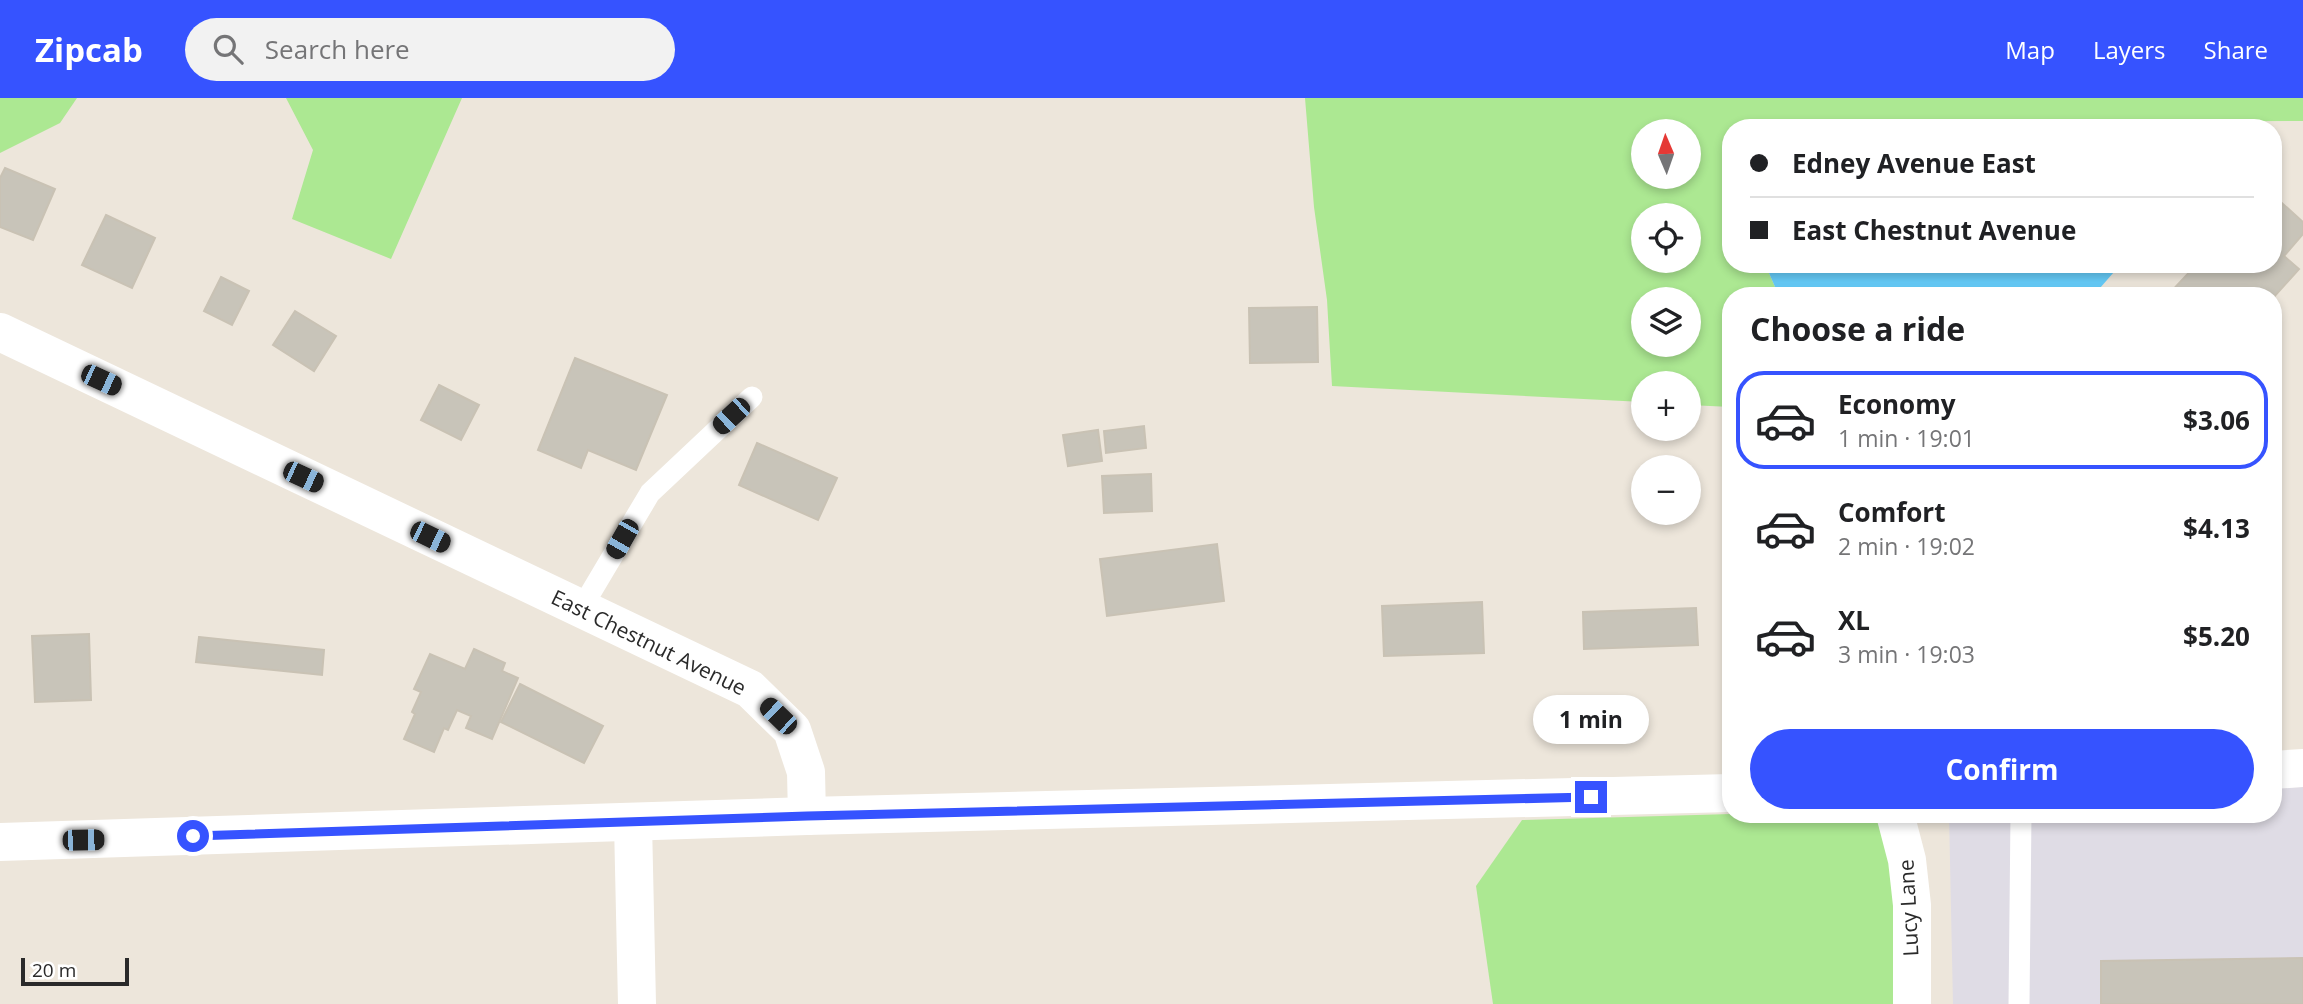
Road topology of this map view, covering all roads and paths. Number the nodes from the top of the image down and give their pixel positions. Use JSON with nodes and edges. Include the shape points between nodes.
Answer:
{"nodes":[{"id":1,"x":0,"y":332,"type":"edge"},
{"id":2,"x":752,"y":397,"type":"dead end"},
{"id":3,"x":582,"y":609,"type":"junction"},
{"id":4,"x":2303,"y":768,"type":"edge"},
{"id":5,"x":2282,"y":769,"type":"edge"},
{"id":6,"x":1722,"y":793,"type":"edge"},
{"id":7,"x":807,"y":816,"type":"junction"},
{"id":8,"x":633,"y":823,"type":"junction"},
{"id":9,"x":1898,"y":823,"type":"edge"},
{"id":10,"x":2021,"y":823,"type":"edge"},
{"id":11,"x":0,"y":842,"type":"edge"},
{"id":12,"x":638,"y":1004,"type":"edge"},
{"id":13,"x":1912,"y":1004,"type":"edge"},
{"id":14,"x":2019,"y":1004,"type":"edge"}],
"edges":[{"from":1,"to":3,"type":"street","name":"East Chestnut Avenue"},
{"from":2,"to":3,"type":"lane","via":[[650,493]]},
{"from":3,"to":7,"type":"street","name":"East Chestnut Avenue","via":[[750,689],[792,730],[806,772]]},
{"from":4,"to":5,"type":"street"},
{"from":6,"to":7,"type":"street"},
{"from":7,"to":8,"type":"street"},
{"from":8,"to":11,"type":"street"},
{"from":8,"to":12,"type":"street"},
{"from":9,"to":13,"type":"street","name":"Lucy Lane","via":[[1911,894]]},
{"from":10,"to":14,"type":"lane"}]}
